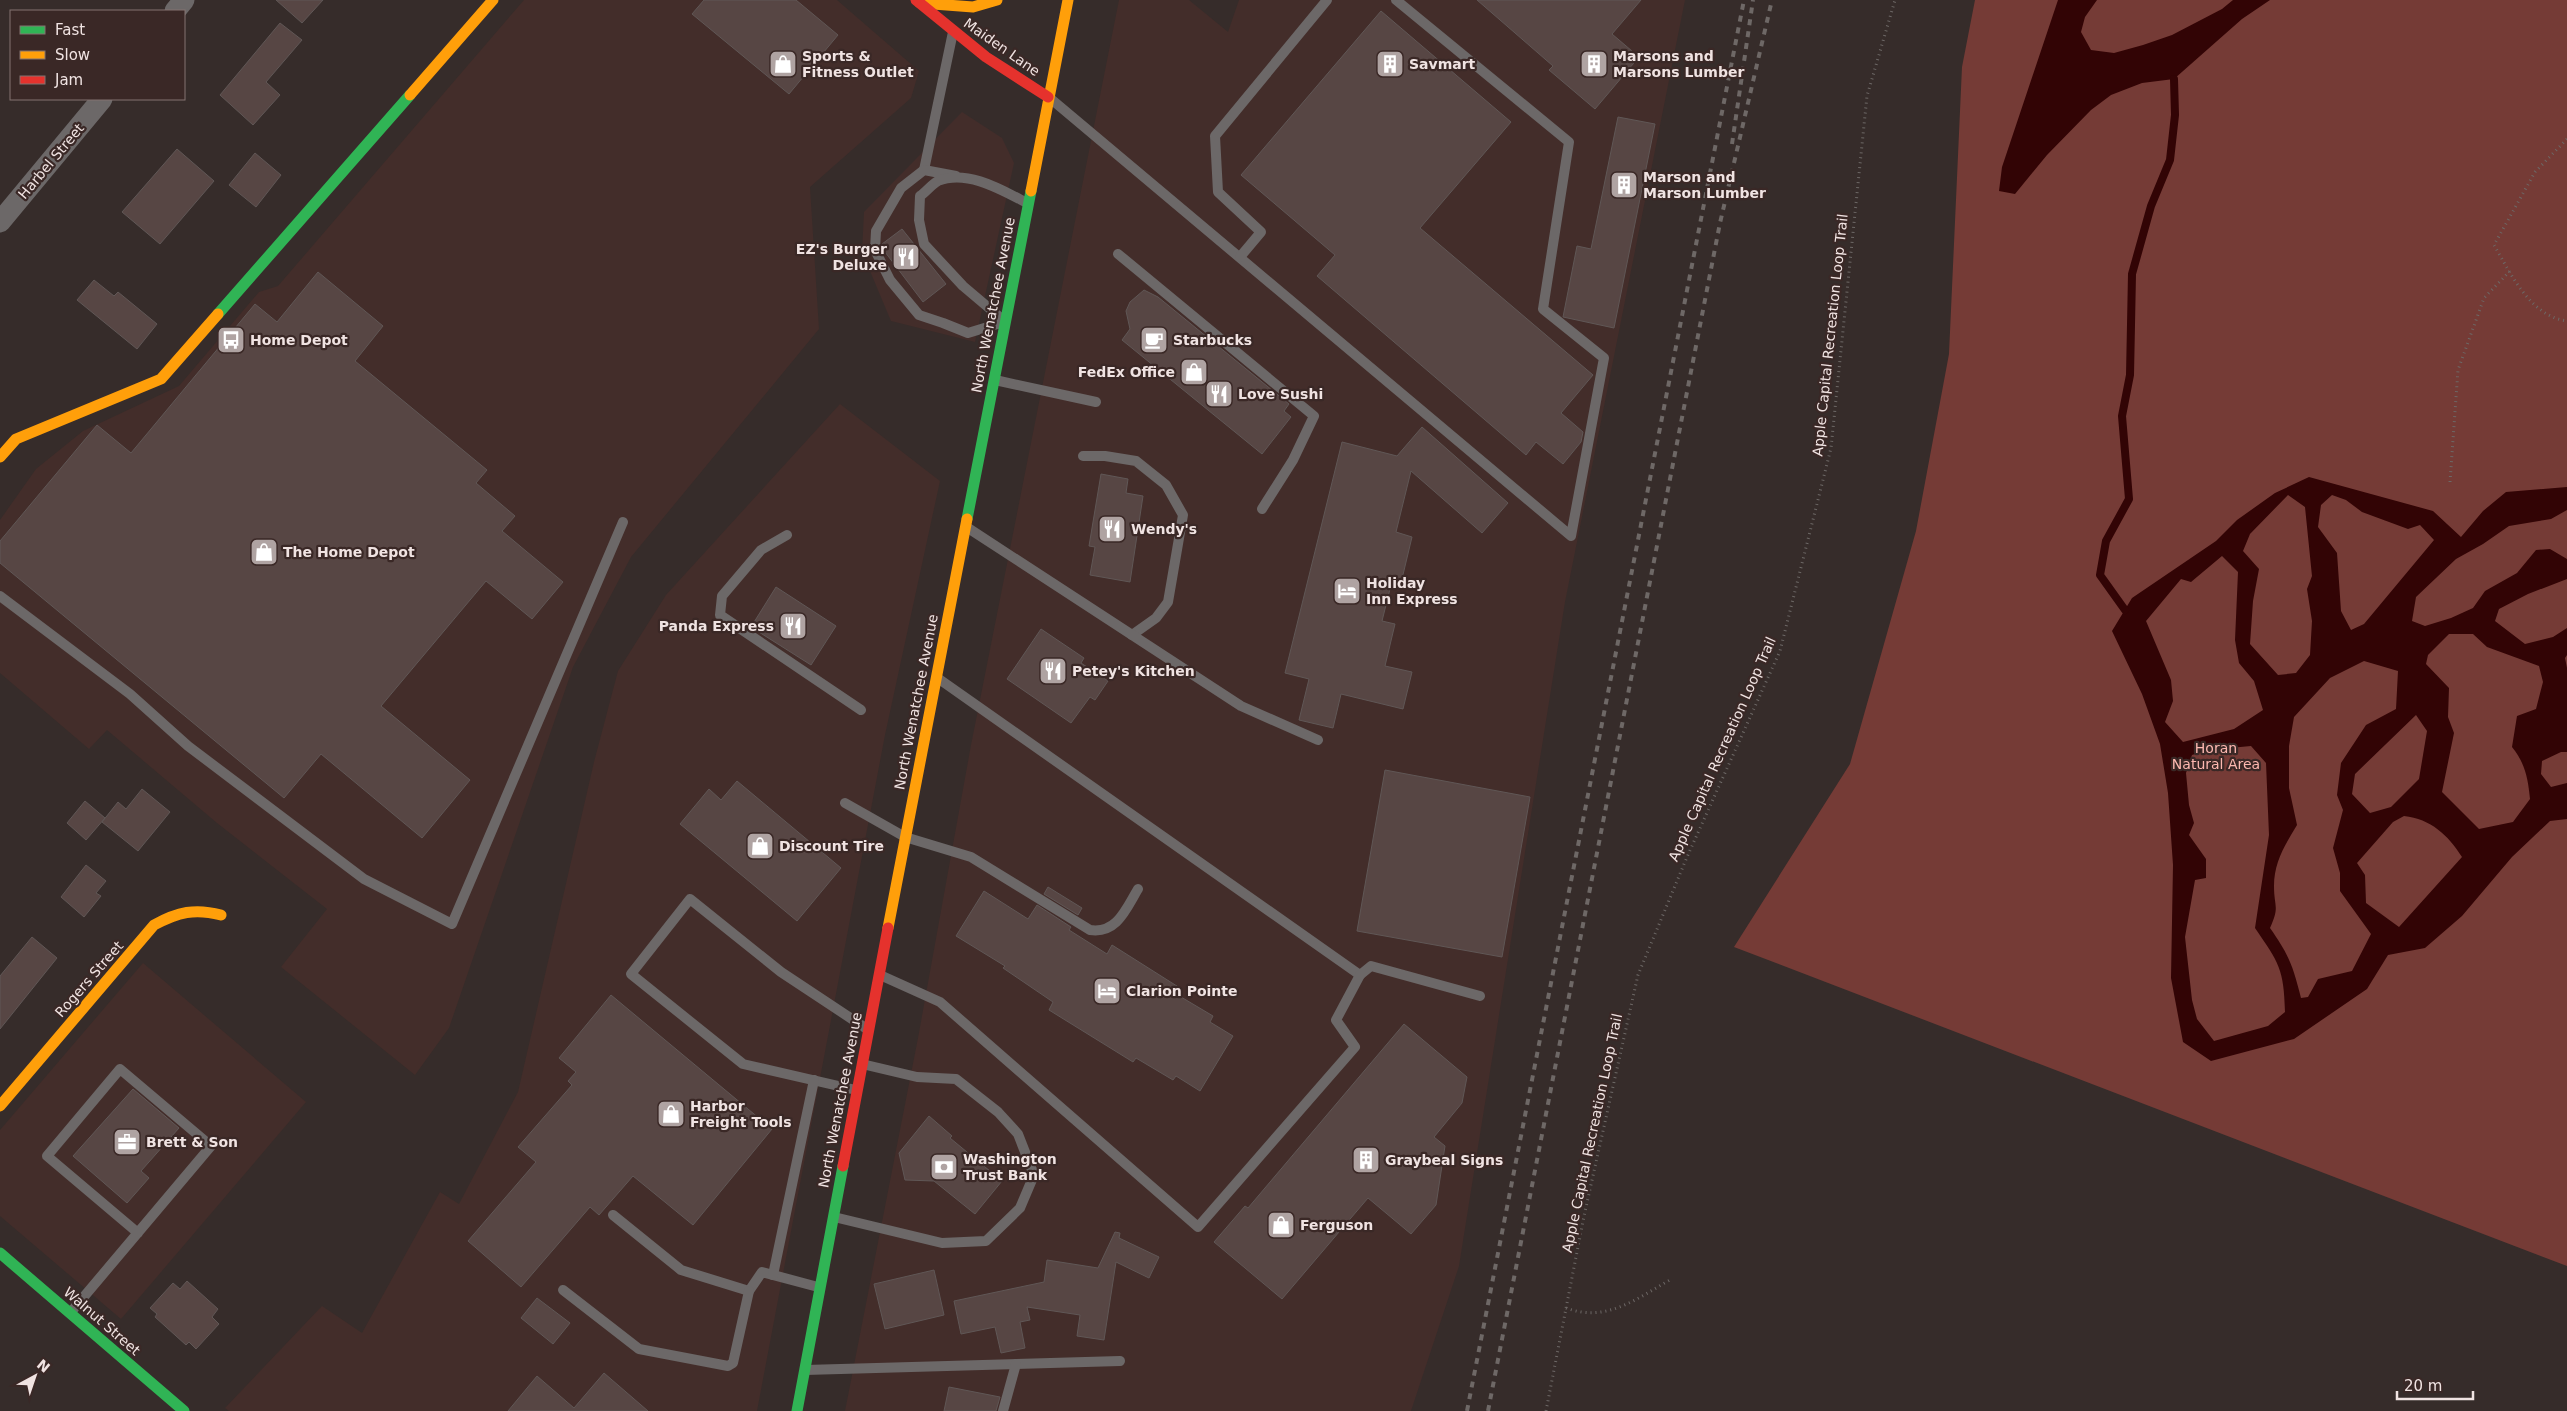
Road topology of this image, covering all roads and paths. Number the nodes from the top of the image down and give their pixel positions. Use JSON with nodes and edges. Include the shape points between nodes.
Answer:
{"nodes":[{"id":1,"x":184,"y":0,"type":"edge"},
{"id":2,"x":493,"y":0,"type":"edge"},
{"id":3,"x":997,"y":0,"type":"edge"},
{"id":4,"x":1068,"y":0,"type":"edge"},
{"id":5,"x":1327,"y":0,"type":"edge"},
{"id":6,"x":1396,"y":0,"type":"edge"},
{"id":7,"x":1895,"y":0,"type":"edge"},
{"id":8,"x":918,"y":1,"type":"edge"},
{"id":9,"x":176,"y":10,"type":"edge"},
{"id":10,"x":953,"y":31,"type":"junction"},
{"id":11,"x":1048,"y":97,"type":"junction"},
{"id":12,"x":101,"y":100,"type":"edge"},
{"id":13,"x":2567,"y":139,"type":"edge"},
{"id":14,"x":924,"y":170,"type":"junction"},
{"id":15,"x":956,"y":176,"type":"junction"},
{"id":16,"x":1028,"y":203,"type":"junction"},
{"id":17,"x":0,"y":222,"type":"edge"},
{"id":18,"x":1118,"y":254,"type":"dead end"},
{"id":19,"x":1240,"y":257,"type":"junction"},
{"id":20,"x":2510,"y":271,"type":"junction"},
{"id":21,"x":2567,"y":320,"type":"edge"},
{"id":22,"x":1005,"y":322,"type":"junction"},
{"id":23,"x":994,"y":380,"type":"junction"},
{"id":24,"x":1096,"y":402,"type":"dead end"},
{"id":25,"x":1083,"y":456,"type":"dead end"},
{"id":26,"x":0,"y":457,"type":"edge"},
{"id":27,"x":2450,"y":482,"type":"dead end"},
{"id":28,"x":1262,"y":509,"type":"dead end"},
{"id":29,"x":623,"y":522,"type":"dead end"},
{"id":30,"x":965,"y":526,"type":"junction"},
{"id":31,"x":787,"y":535,"type":"dead end"},
{"id":32,"x":0,"y":596,"type":"edge"},
{"id":33,"x":1132,"y":635,"type":"junction"},
{"id":34,"x":936,"y":677,"type":"junction"},
{"id":35,"x":861,"y":710,"type":"dead end"},
{"id":36,"x":1318,"y":740,"type":"dead end"},
{"id":37,"x":845,"y":803,"type":"dead end"},
{"id":38,"x":905,"y":838,"type":"junction"},
{"id":39,"x":1138,"y":889,"type":"dead end"},
{"id":40,"x":221,"y":915,"type":"dead end"},
{"id":41,"x":879,"y":974,"type":"junction"},
{"id":42,"x":1360,"y":975,"type":"junction"},
{"id":43,"x":1480,"y":996,"type":"dead end"},
{"id":44,"x":868,"y":1030,"type":"junction"},
{"id":45,"x":862,"y":1064,"type":"junction"},
{"id":46,"x":814,"y":1080,"type":"junction"},
{"id":47,"x":857,"y":1090,"type":"junction"},
{"id":48,"x":0,"y":1106,"type":"edge"},
{"id":49,"x":613,"y":1215,"type":"dead end"},
{"id":50,"x":833,"y":1217,"type":"junction"},
{"id":51,"x":138,"y":1233,"type":"junction"},
{"id":52,"x":0,"y":1253,"type":"edge"},
{"id":53,"x":774,"y":1275,"type":"junction"},
{"id":54,"x":1670,"y":1280,"type":"dead end"},
{"id":55,"x":820,"y":1288,"type":"junction"},
{"id":56,"x":563,"y":1290,"type":"dead end"},
{"id":57,"x":749,"y":1291,"type":"junction"},
{"id":58,"x":1566,"y":1308,"type":"junction"},
{"id":59,"x":70,"y":1313,"type":"junction"},
{"id":60,"x":1120,"y":1361,"type":"dead end"},
{"id":61,"x":1016,"y":1364,"type":"junction"},
{"id":62,"x":804,"y":1370,"type":"junction"},
{"id":63,"x":184,"y":1411,"type":"edge"},
{"id":64,"x":796,"y":1411,"type":"edge"},
{"id":65,"x":1003,"y":1411,"type":"edge"},
{"id":66,"x":1546,"y":1411,"type":"edge"}],
"edges":[{"from":1,"to":9,"type":"street"},
{"from":2,"to":26,"type":"main road","via":[[161,378],[16,439]]},
{"from":3,"to":8,"type":"main road","via":[[972,7]]},
{"from":4,"to":11,"type":"main road","name":"North Wenatchee Avenue"},
{"from":5,"to":19,"type":"lane","via":[[1215,136],[1218,192],[1261,232]]},
{"from":6,"to":19,"type":"lane","via":[[1569,142],[1543,309],[1604,358],[1571,536]]},
{"from":7,"to":58,"type":"path","name":"Apple Capital Recreation Loop Trail","via":[[1867,96],[1831,448],[1780,651],[1638,975]]},
{"from":8,"to":10,"type":"main road","name":"Maiden Lane"},
{"from":10,"to":11,"type":"main road","name":"Maiden Lane","via":[[986,57]]},
{"from":10,"to":14,"type":"lane"},
{"from":11,"to":16,"type":"main road","name":"North Wenatchee Avenue"},
{"from":11,"to":19,"type":"lane"},
{"from":12,"to":17,"type":"street","name":"Harbel Street"},
{"from":13,"to":20,"type":"path","via":[[2534,172],[2494,245]]},
{"from":14,"to":15,"type":"lane"},
{"from":14,"to":22,"type":"lane","via":[[901,188],[876,231],[875,250],[890,280],[919,315],[968,333]]},
{"from":15,"to":16,"type":"lane","via":[[993,185]]},
{"from":15,"to":22,"type":"lane","via":[[937,182],[920,196],[918,220],[924,244],[962,286]]},
{"from":16,"to":22,"type":"main road","name":"North Wenatchee Avenue"},
{"from":18,"to":28,"type":"lane","via":[[1314,416],[1294,460]]},
{"from":20,"to":21,"type":"path","via":[[2523,293],[2553,319]]},
{"from":20,"to":27,"type":"path","via":[[2484,298],[2458,370]]},
{"from":22,"to":23,"type":"main road","name":"North Wenatchee Avenue"},
{"from":23,"to":24,"type":"lane"},
{"from":23,"to":30,"type":"main road","name":"North Wenatchee Avenue"},
{"from":25,"to":33,"type":"lane","via":[[1136,461],[1166,485],[1183,515],[1168,602],[1156,618]]},
{"from":29,"to":32,"type":"lane","via":[[452,924],[364,879],[188,746],[130,694]]},
{"from":30,"to":33,"type":"lane"},
{"from":30,"to":34,"type":"main road","name":"North Wenatchee Avenue"},
{"from":31,"to":35,"type":"lane","via":[[761,550],[722,596],[720,615]]},
{"from":33,"to":36,"type":"lane","via":[[1241,706]]},
{"from":34,"to":38,"type":"main road","name":"North Wenatchee Avenue"},
{"from":34,"to":42,"type":"lane"},
{"from":37,"to":38,"type":"lane"},
{"from":38,"to":39,"type":"lane","via":[[971,858],[1090,930],[1100,932],[1115,924]]},
{"from":38,"to":41,"type":"main road","name":"North Wenatchee Avenue"},
{"from":40,"to":48,"type":"main road","name":"Rogers Street","via":[[200,909],[175,913],[154,925]]},
{"from":41,"to":42,"type":"lane","via":[[940,1002],[1198,1227],[1355,1047],[1336,1020]]},
{"from":41,"to":44,"type":"main road","name":"North Wenatchee Avenue"},
{"from":42,"to":43,"type":"lane","via":[[1370,966]]},
{"from":44,"to":45,"type":"main road","name":"North Wenatchee Avenue"},
{"from":44,"to":46,"type":"lane","via":[[782,972],[690,899],[631,974],[743,1064]]},
{"from":45,"to":47,"type":"main road","name":"North Wenatchee Avenue"},
{"from":45,"to":50,"type":"lane","via":[[917,1077],[956,1079],[998,1112],[1018,1134],[1034,1175],[1020,1208],[986,1241],[942,1243]]},
{"from":46,"to":47,"type":"lane"},
{"from":46,"to":53,"type":"lane"},
{"from":47,"to":50,"type":"main road","name":"North Wenatchee Avenue"},
{"from":49,"to":57,"type":"lane","via":[[681,1270]]},
{"from":50,"to":55,"type":"main road","name":"North Wenatchee Avenue"},
{"from":51,"to":51,"type":"lane","via":[[211,1146],[120,1069],[47,1156]]},
{"from":51,"to":59,"type":"lane"},
{"from":52,"to":59,"type":"main road","name":"Walnut Street"},
{"from":53,"to":55,"type":"lane"},
{"from":53,"to":57,"type":"lane","via":[[762,1272]]},
{"from":54,"to":58,"type":"path","via":[[1610,1312],[1588,1313]]},
{"from":55,"to":62,"type":"main road","name":"North Wenatchee Avenue"},
{"from":56,"to":57,"type":"lane","via":[[639,1349],[728,1366],[733,1363]]},
{"from":58,"to":66,"type":"path","name":"Apple Capital Recreation Loop Trail"},
{"from":59,"to":63,"type":"main road","name":"Walnut Street"},
{"from":60,"to":61,"type":"lane"},
{"from":61,"to":62,"type":"lane"},
{"from":61,"to":65,"type":"lane"},
{"from":62,"to":64,"type":"main road","name":"North Wenatchee Avenue"}]}
